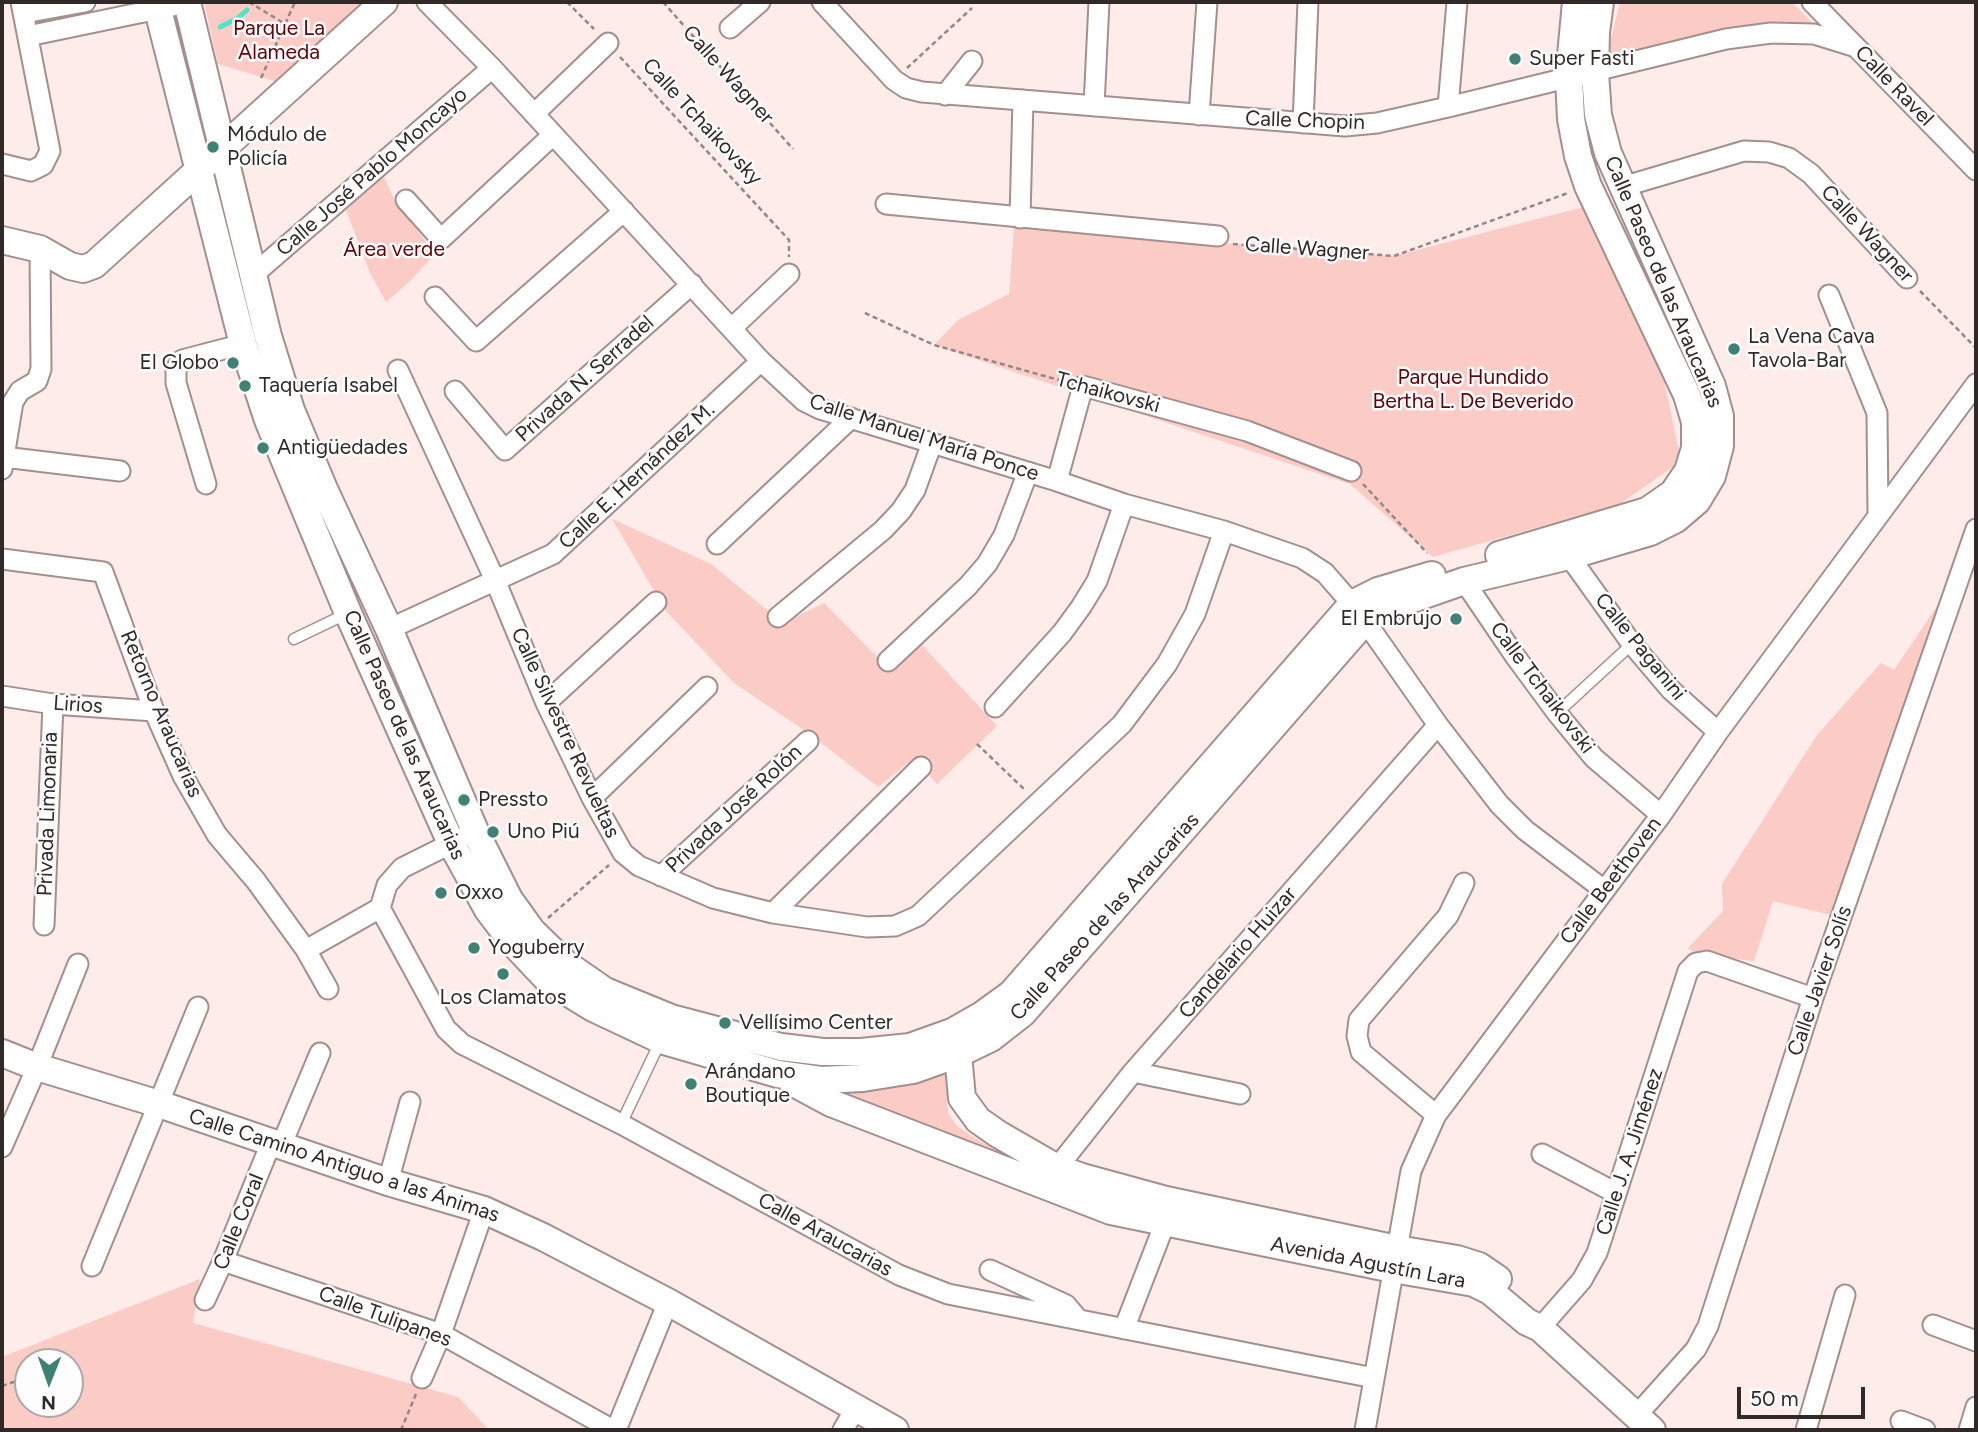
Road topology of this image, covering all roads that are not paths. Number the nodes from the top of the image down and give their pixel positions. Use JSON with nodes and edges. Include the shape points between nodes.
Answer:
{"nodes":[{"id":1,"x":85,"y":2,"type":"edge"},
{"id":2,"x":187,"y":2,"type":"edge"},
{"id":3,"x":384,"y":2,"type":"edge"},
{"id":4,"x":427,"y":2,"type":"edge"},
{"id":5,"x":760,"y":2,"type":"edge"},
{"id":6,"x":1099,"y":2,"type":"edge"},
{"id":7,"x":1207,"y":2,"type":"edge"},
{"id":8,"x":1308,"y":2,"type":"edge"},
{"id":9,"x":1457,"y":2,"type":"edge"},
{"id":10,"x":1576,"y":2,"type":"edge"},
{"id":11,"x":1600,"y":2,"type":"edge"},
{"id":12,"x":1812,"y":2,"type":"edge"},
{"id":13,"x":832,"y":5,"type":"edge"},
{"id":14,"x":157,"y":6,"type":"edge"},
{"id":15,"x":22,"y":7,"type":"edge"},
{"id":16,"x":730,"y":28,"type":"dead end"},
{"id":17,"x":28,"y":36,"type":"junction"},
{"id":18,"x":608,"y":43,"type":"road end"},
{"id":19,"x":1856,"y":47,"type":"junction"},
{"id":20,"x":972,"y":61,"type":"dead end"},
{"id":21,"x":492,"y":68,"type":"junction"},
{"id":22,"x":1595,"y":73,"type":"junction"},
{"id":23,"x":1569,"y":77,"type":"junction"},
{"id":24,"x":945,"y":94,"type":"junction"},
{"id":25,"x":1023,"y":100,"type":"junction"},
{"id":26,"x":1094,"y":106,"type":"junction"},
{"id":27,"x":1448,"y":107,"type":"junction"},
{"id":28,"x":534,"y":114,"type":"junction"},
{"id":29,"x":1199,"y":115,"type":"junction"},
{"id":30,"x":1303,"y":123,"type":"junction"},
{"id":31,"x":554,"y":135,"type":"junction"},
{"id":32,"x":223,"y":147,"type":"junction"},
{"id":33,"x":2,"y":164,"type":"edge"},
{"id":34,"x":200,"y":169,"type":"junction"},
{"id":35,"x":1976,"y":170,"type":"edge"},
{"id":36,"x":1622,"y":187,"type":"junction"},
{"id":37,"x":406,"y":200,"type":"dead end"},
{"id":38,"x":886,"y":204,"type":"dead end"},
{"id":39,"x":624,"y":211,"type":"junction"},
{"id":40,"x":1020,"y":218,"type":"junction"},
{"id":41,"x":2,"y":240,"type":"edge"},
{"id":42,"x":1224,"y":240,"type":"road end"},
{"id":43,"x":40,"y":249,"type":"junction"},
{"id":44,"x":789,"y":274,"type":"road end"},
{"id":45,"x":253,"y":275,"type":"junction"},
{"id":46,"x":1908,"y":278,"type":"road end"},
{"id":47,"x":692,"y":284,"type":"junction"},
{"id":48,"x":1829,"y":296,"type":"dead end"},
{"id":49,"x":435,"y":297,"type":"dead end"},
{"id":50,"x":732,"y":328,"type":"junction"},
{"id":51,"x":243,"y":344,"type":"junction"},
{"id":52,"x":761,"y":361,"type":"junction"},
{"id":53,"x":398,"y":370,"type":"dead end"},
{"id":54,"x":1976,"y":384,"type":"edge"},
{"id":55,"x":455,"y":391,"type":"dead end"},
{"id":56,"x":851,"y":418,"type":"junction"},
{"id":57,"x":932,"y":443,"type":"junction"},
{"id":58,"x":3,"y":463,"type":"edge"},
{"id":59,"x":120,"y":471,"type":"dead end"},
{"id":60,"x":1351,"y":471,"type":"road end"},
{"id":61,"x":1028,"y":472,"type":"junction"},
{"id":62,"x":1057,"y":481,"type":"junction"},
{"id":63,"x":206,"y":484,"type":"dead end"},
{"id":64,"x":313,"y":493,"type":"junction"},
{"id":65,"x":1124,"y":504,"type":"junction"},
{"id":66,"x":1878,"y":515,"type":"junction"},
{"id":67,"x":1976,"y":529,"type":"edge"},
{"id":68,"x":1224,"y":531,"type":"junction"},
{"id":69,"x":717,"y":544,"type":"dead end"},
{"id":70,"x":1569,"y":556,"type":"junction"},
{"id":71,"x":2,"y":559,"type":"edge"},
{"id":72,"x":1454,"y":576,"type":"junction"},
{"id":73,"x":495,"y":580,"type":"junction"},
{"id":74,"x":656,"y":602,"type":"dead end"},
{"id":75,"x":1358,"y":612,"type":"junction"},
{"id":76,"x":348,"y":613,"type":"junction"},
{"id":77,"x":778,"y":617,"type":"dead end"},
{"id":78,"x":389,"y":629,"type":"junction"},
{"id":79,"x":294,"y":639,"type":"dead end"},
{"id":80,"x":1632,"y":644,"type":"junction"},
{"id":81,"x":888,"y":661,"type":"dead end"},
{"id":82,"x":707,"y":687,"type":"dead end"},
{"id":83,"x":2,"y":696,"type":"edge"},
{"id":84,"x":547,"y":703,"type":"junction"},
{"id":85,"x":53,"y":704,"type":"junction"},
{"id":86,"x":995,"y":707,"type":"dead end"},
{"id":87,"x":155,"y":711,"type":"junction"},
{"id":88,"x":1557,"y":713,"type":"junction"},
{"id":89,"x":1438,"y":724,"type":"junction"},
{"id":90,"x":1718,"y":732,"type":"junction"},
{"id":91,"x":807,"y":741,"type":"dead end"},
{"id":92,"x":921,"y":766,"type":"dead end"},
{"id":93,"x":592,"y":798,"type":"junction"},
{"id":94,"x":1661,"y":815,"type":"junction"},
{"id":95,"x":475,"y":831,"type":"junction"},
{"id":96,"x":451,"y":843,"type":"junction"},
{"id":97,"x":661,"y":876,"type":"junction"},
{"id":98,"x":1464,"y":883,"type":"dead end"},
{"id":99,"x":1604,"y":890,"type":"junction"},
{"id":100,"x":380,"y":908,"type":"junction"},
{"id":101,"x":773,"y":912,"type":"junction"},
{"id":102,"x":44,"y":925,"type":"dead end"},
{"id":103,"x":1077,"y":936,"type":"junction"},
{"id":104,"x":306,"y":950,"type":"junction"},
{"id":105,"x":78,"y":964,"type":"dead end"},
{"id":106,"x":328,"y":989,"type":"dead end"},
{"id":107,"x":1813,"y":998,"type":"junction"},
{"id":108,"x":198,"y":1007,"type":"dead end"},
{"id":109,"x":661,"y":1040,"type":"junction"},
{"id":110,"x":2,"y":1053,"type":"edge"},
{"id":111,"x":320,"y":1054,"type":"dead end"},
{"id":112,"x":958,"y":1054,"type":"junction"},
{"id":113,"x":37,"y":1067,"type":"junction"},
{"id":114,"x":1133,"y":1072,"type":"junction"},
{"id":115,"x":778,"y":1074,"type":"junction"},
{"id":116,"x":1240,"y":1094,"type":"dead end"},
{"id":117,"x":410,"y":1102,"type":"dead end"},
{"id":118,"x":159,"y":1104,"type":"junction"},
{"id":119,"x":1436,"y":1115,"type":"junction"},
{"id":120,"x":621,"y":1124,"type":"junction"},
{"id":121,"x":276,"y":1144,"type":"junction"},
{"id":122,"x":2,"y":1147,"type":"edge"},
{"id":123,"x":1542,"y":1154,"type":"dead end"},
{"id":124,"x":1050,"y":1177,"type":"junction"},
{"id":125,"x":388,"y":1182,"type":"junction"},
{"id":126,"x":1616,"y":1193,"type":"junction"},
{"id":127,"x":484,"y":1210,"type":"junction"},
{"id":128,"x":1165,"y":1223,"type":"junction"},
{"id":129,"x":1395,"y":1259,"type":"junction"},
{"id":130,"x":223,"y":1261,"type":"junction"},
{"id":131,"x":92,"y":1266,"type":"dead end"},
{"id":132,"x":990,"y":1270,"type":"dead end"},
{"id":133,"x":1845,"y":1295,"type":"dead end"},
{"id":134,"x":205,"y":1300,"type":"dead end"},
{"id":135,"x":668,"y":1302,"type":"junction"},
{"id":136,"x":1080,"y":1320,"type":"junction"},
{"id":137,"x":1933,"y":1325,"type":"dead end"},
{"id":138,"x":1540,"y":1328,"type":"junction"},
{"id":139,"x":1124,"y":1329,"type":"junction"},
{"id":140,"x":441,"y":1334,"type":"junction"},
{"id":141,"x":1976,"y":1341,"type":"edge"},
{"id":142,"x":422,"y":1378,"type":"road end"},
{"id":143,"x":1374,"y":1378,"type":"junction"},
{"id":144,"x":1976,"y":1406,"type":"edge"},
{"id":145,"x":849,"y":1420,"type":"edge"},
{"id":146,"x":1901,"y":1421,"type":"dead end"},
{"id":147,"x":1644,"y":1423,"type":"edge"},
{"id":148,"x":614,"y":1430,"type":"edge"},
{"id":149,"x":895,"y":1430,"type":"edge"},
{"id":150,"x":1365,"y":1430,"type":"edge"},
{"id":151,"x":1807,"y":1430,"type":"edge"},
{"id":152,"x":1926,"y":1430,"type":"edge"},
{"id":153,"x":1969,"y":1430,"type":"edge"}],
"edges":[{"from":1,"to":15,"type":"street"},
{"from":2,"to":14,"type":"street"},
{"from":2,"to":32,"type":"main road","name":"Calle Paseo de las Araucarias"},
{"from":3,"to":32,"type":"main road"},
{"from":4,"to":21,"type":"street","name":"Calle Manuel María Ponce"},
{"from":5,"to":16,"type":"street"},
{"from":6,"to":26,"type":"street"},
{"from":7,"to":29,"type":"street"},
{"from":8,"to":30,"type":"street"},
{"from":9,"to":27,"type":"street"},
{"from":10,"to":23,"type":"main road","name":"Calle Paseo de las Araucarias"},
{"from":11,"to":22,"type":"main road","name":"Calle Paseo de las Araucarias"},
{"from":12,"to":19,"type":"street","name":"Calle Ravel"},
{"from":13,"to":24,"type":"street","name":"Calle Chopin","via":[[894,80],[906,88]]},
{"from":14,"to":17,"type":"street"},
{"from":14,"to":34,"type":"main road","name":"Calle Paseo de las Araucarias"},
{"from":15,"to":17,"type":"street"},
{"from":17,"to":33,"type":"street","via":[[50,151],[43,165],[31,171]]},
{"from":18,"to":28,"type":"street"},
{"from":19,"to":22,"type":"street","name":"Calle Chopin","via":[[1814,34],[1771,33],[1726,38]]},
{"from":19,"to":35,"type":"street","name":"Calle Ravel"},
{"from":20,"to":24,"type":"street"},
{"from":21,"to":28,"type":"street","name":"Calle Manuel María Ponce"},
{"from":21,"to":45,"type":"street","name":"Calle José Pablo Moncayo"},
{"from":22,"to":23,"type":"street","name":"Calle Chopin"},
{"from":22,"to":36,"type":"main road","name":"Calle Paseo de las Araucarias","via":[[1598,115]]},
{"from":23,"to":27,"type":"street","name":"Calle Chopin"},
{"from":23,"to":72,"type":"main road","name":"Calle Paseo de las Araucarias","via":[[1571,119],[1588,186],[1687,395],[1695,422],[1695,448],[1688,471],[1673,493],[1647,510]]},
{"from":24,"to":25,"type":"street","name":"Calle Chopin"},
{"from":25,"to":26,"type":"street","name":"Calle Chopin"},
{"from":25,"to":40,"type":"street"},
{"from":26,"to":29,"type":"street","name":"Calle Chopin"},
{"from":27,"to":30,"type":"street","name":"Calle Chopin","via":[[1377,123]]},
{"from":28,"to":31,"type":"street","name":"Calle Manuel María Ponce"},
{"from":29,"to":30,"type":"street","name":"Calle Chopin"},
{"from":31,"to":37,"type":"street","via":[[441,239]]},
{"from":31,"to":39,"type":"street","name":"Calle Manuel María Ponce"},
{"from":32,"to":34,"type":"main road"},
{"from":32,"to":45,"type":"main road","name":"Calle Paseo de las Araucarias"},
{"from":34,"to":43,"type":"main road","via":[[94,265],[83,269],[70,266]]},
{"from":34,"to":51,"type":"main road","name":"Calle Paseo de las Araucarias"},
{"from":36,"to":46,"type":"street","name":"Calle Wagner","via":[[1744,151],[1789,158],[1811,174]]},
{"from":36,"to":70,"type":"main road","name":"Calle Paseo de las Araucarias","via":[[1712,386],[1720,416],[1720,446],[1712,476],[1697,501],[1676,519],[1650,532]]},
{"from":38,"to":40,"type":"street","name":"Calle Wagner"},
{"from":39,"to":47,"type":"street","name":"Calle Manuel María Ponce"},
{"from":39,"to":49,"type":"street","via":[[476,341]]},
{"from":40,"to":42,"type":"street","name":"Calle Wagner"},
{"from":41,"to":43,"type":"main road"},
{"from":43,"to":58,"type":"street","via":[[41,369],[37,381],[20,391],[13,402]]},
{"from":44,"to":50,"type":"street"},
{"from":45,"to":64,"type":"main road","name":"Calle Paseo de las Araucarias"},
{"from":47,"to":50,"type":"street","name":"Calle Manuel María Ponce"},
{"from":47,"to":55,"type":"street","name":"Privada N. Serradel","via":[[505,450]]},
{"from":48,"to":66,"type":"street","via":[[1877,413]]},
{"from":50,"to":52,"type":"street","name":"Calle Manuel María Ponce"},
{"from":51,"to":63,"type":"street","via":[[182,360],[176,369],[176,383]]},
{"from":51,"to":64,"type":"main road","name":"Calle Paseo de las Araucarias","via":[[268,420]]},
{"from":52,"to":56,"type":"street","name":"Calle Manuel María Ponce","via":[[804,401]]},
{"from":52,"to":73,"type":"street","name":"Calle E. Hernández M.","via":[[553,554]]},
{"from":53,"to":73,"type":"street","name":"Calle Silvestre Revueltas"},
{"from":54,"to":66,"type":"street","name":"Calle Beethoven"},
{"from":56,"to":57,"type":"street","name":"Calle Manuel María Ponce"},
{"from":56,"to":69,"type":"street"},
{"from":57,"to":61,"type":"street","name":"Calle Manuel María Ponce"},
{"from":57,"to":77,"type":"street","via":[[915,490],[901,511]]},
{"from":58,"to":59,"type":"street"},
{"from":60,"to":62,"type":"street","name":"Tchaikovski","via":[[1247,431],[1083,387]]},
{"from":61,"to":62,"type":"street","name":"Calle Manuel María Ponce"},
{"from":61,"to":81,"type":"street","via":[[1004,535],[987,564]]},
{"from":62,"to":65,"type":"street","name":"Calle Manuel María Ponce"},
{"from":64,"to":76,"type":"main road","name":"Calle Paseo de las Araucarias"},
{"from":64,"to":78,"type":"main road","name":"Calle Paseo de las Araucarias"},
{"from":65,"to":68,"type":"street","name":"Calle Manuel María Ponce"},
{"from":65,"to":86,"type":"street","via":[[1097,581],[1081,607]]},
{"from":66,"to":90,"type":"street","name":"Calle Beethoven"},
{"from":67,"to":107,"type":"street","name":"Calle Javier Solís"},
{"from":68,"to":75,"type":"street","name":"Calle Manuel María Ponce","via":[[1302,558],[1325,573]]},
{"from":68,"to":101,"type":"street","name":"Calle Silvestre Revueltas","via":[[1195,614],[1167,664],[1122,724],[918,916],[895,926],[867,927]]},
{"from":70,"to":72,"type":"main road","name":"Calle Paseo de las Araucarias"},
{"from":70,"to":80,"type":"street","name":"Calle Paganini"},
{"from":71,"to":87,"type":"street","name":"Retorno Araucarias","via":[[103,572]]},
{"from":72,"to":75,"type":"main road","name":"Calle Paseo de las Araucarias","via":[[1384,609]]},
{"from":72,"to":88,"type":"street","name":"Calle Tchaikovski"},
{"from":73,"to":78,"type":"street","name":"Calle E. Hernández M."},
{"from":73,"to":84,"type":"street","name":"Calle Silvestre Revueltas"},
{"from":74,"to":84,"type":"street"},
{"from":75,"to":89,"type":"street","name":"Calle Manuel María Ponce"},
{"from":75,"to":103,"type":"main road","name":"Calle Paseo de las Araucarias"},
{"from":76,"to":79,"type":"lane"},
{"from":76,"to":96,"type":"main road","name":"Calle Paseo de las Araucarias"},
{"from":78,"to":95,"type":"main road","name":"Calle Paseo de las Araucarias"},
{"from":80,"to":88,"type":"lane"},
{"from":80,"to":90,"type":"street","name":"Calle Paganini","via":[[1671,690]]},
{"from":82,"to":93,"type":"street"},
{"from":83,"to":85,"type":"street","name":"Lirios"},
{"from":84,"to":93,"type":"street","name":"Calle Silvestre Revueltas"},
{"from":85,"to":87,"type":"street","name":"Lirios"},
{"from":85,"to":102,"type":"street","name":"Privada Limonaria"},
{"from":87,"to":104,"type":"street","name":"Retorno Araucarias","via":[[183,776],[217,835]]},
{"from":88,"to":94,"type":"street","name":"Calle Tchaikovski","via":[[1594,758]]},
{"from":89,"to":99,"type":"street","name":"Calle Manuel María Ponce","via":[[1499,804],[1525,830]]},
{"from":89,"to":114,"type":"street","name":"Candelario Huizar"},
{"from":90,"to":94,"type":"street","name":"Calle Beethoven"},
{"from":91,"to":97,"type":"street","name":"Privada José Rolón"},
{"from":92,"to":101,"type":"street"},
{"from":93,"to":97,"type":"street","name":"Calle Silvestre Revueltas","via":[[623,853]]},
{"from":94,"to":99,"type":"street","name":"Calle Beethoven"},
{"from":95,"to":96,"type":"street"},
{"from":95,"to":103,"type":"main road","name":"Calle Paseo de las Araucarias","via":[[509,900],[566,964],[605,991],[671,1018],[780,1046],[861,1052],[910,1047],[952,1032],[1011,994]]},
{"from":96,"to":100,"type":"street","via":[[402,868],[387,886]]},
{"from":96,"to":109,"type":"main road","name":"Calle Paseo de las Araucarias","via":[[488,909],[549,981]]},
{"from":97,"to":101,"type":"street","name":"Calle Silvestre Revueltas","via":[[713,898]]},
{"from":98,"to":119,"type":"street","via":[[1448,916],[1359,1020],[1357,1036],[1361,1052]]},
{"from":99,"to":119,"type":"street","name":"Calle Beethoven"},
{"from":100,"to":104,"type":"street"},
{"from":100,"to":120,"type":"street","name":"Calle Araucarias","via":[[446,1029],[462,1044]]},
{"from":103,"to":112,"type":"main road","name":"Calle Paseo de las Araucarias","via":[[1023,1013],[991,1038]]},
{"from":104,"to":106,"type":"street","name":"Retorno Araucarias"},
{"from":105,"to":113,"type":"street"},
{"from":107,"to":126,"type":"street","name":"Calle J. A. Jiménez","via":[[1707,961],[1696,963],[1688,971]]},
{"from":107,"to":147,"type":"street","name":"Calle Javier Solís","via":[[1708,1326]]},
{"from":108,"to":118,"type":"street"},
{"from":109,"to":115,"type":"main road","name":"Calle Paseo de las Araucarias"},
{"from":109,"to":120,"type":"lane"},
{"from":110,"to":113,"type":"main road","name":"Calle Camino Antiguo a las Ánimas"},
{"from":111,"to":121,"type":"street","name":"Calle Coral"},
{"from":112,"to":115,"type":"main road","name":"Calle Paseo de las Araucarias","via":[[914,1070],[863,1078],[821,1080]]},
{"from":112,"to":124,"type":"main road","name":"Avenida Agustín Lara","via":[[962,1098],[978,1120]]},
{"from":113,"to":118,"type":"main road","name":"Calle Camino Antiguo a las Ánimas"},
{"from":113,"to":122,"type":"street"},
{"from":114,"to":116,"type":"street"},
{"from":114,"to":124,"type":"street","name":"Candelario Huizar"},
{"from":115,"to":124,"type":"main road","name":"Avenida Agustín Lara","via":[[831,1103]]},
{"from":117,"to":125,"type":"street"},
{"from":118,"to":121,"type":"main road","name":"Calle Camino Antiguo a las Ánimas"},
{"from":118,"to":131,"type":"street"},
{"from":119,"to":129,"type":"street","name":"Calle Beethoven","via":[[1411,1171]]},
{"from":120,"to":136,"type":"street","name":"Calle Araucarias","via":[[899,1275],[947,1294]]},
{"from":121,"to":125,"type":"main road","name":"Calle Camino Antiguo a las Ánimas"},
{"from":121,"to":130,"type":"street","name":"Calle Coral"},
{"from":123,"to":126,"type":"street"},
{"from":124,"to":128,"type":"main road","name":"Avenida Agustín Lara","via":[[1111,1210]]},
{"from":124,"to":129,"type":"main road","name":"Avenida Agustín Lara","via":[[1082,1177]]},
{"from":125,"to":127,"type":"main road","name":"Calle Camino Antiguo a las Ánimas"},
{"from":126,"to":138,"type":"street","name":"Calle J. A. Jiménez","via":[[1592,1262]]},
{"from":127,"to":135,"type":"main road","name":"Calle Camino Antiguo a las Ánimas"},
{"from":127,"to":140,"type":"street"},
{"from":128,"to":129,"type":"main road","name":"Avenida Agustín Lara"},
{"from":128,"to":139,"type":"street"},
{"from":129,"to":138,"type":"main road","name":"Avenida Agustín Lara","via":[[1474,1283]]},
{"from":129,"to":143,"type":"street","name":"Calle Beethoven"},
{"from":130,"to":134,"type":"street","name":"Calle Coral"},
{"from":130,"to":140,"type":"street","name":"Calle Tulipanes"},
{"from":132,"to":136,"type":"street","via":[[1066,1305]]},
{"from":133,"to":151,"type":"street"},
{"from":135,"to":145,"type":"main road","name":"Calle Camino Antiguo a las Ánimas"},
{"from":135,"to":148,"type":"street"},
{"from":136,"to":139,"type":"street","name":"Calle Araucarias"},
{"from":137,"to":141,"type":"street"},
{"from":138,"to":147,"type":"main road","name":"Avenida Agustín Lara"},
{"from":139,"to":143,"type":"street","name":"Calle Araucarias"},
{"from":140,"to":142,"type":"street"},
{"from":140,"to":148,"type":"street","name":"Calle Tulipanes"},
{"from":143,"to":150,"type":"street","name":"Calle Beethoven"},
{"from":144,"to":153,"type":"street"},
{"from":145,"to":149,"type":"main road","name":"Calle Camino Antiguo a las Ánimas"},
{"from":146,"to":152,"type":"street"}]}
